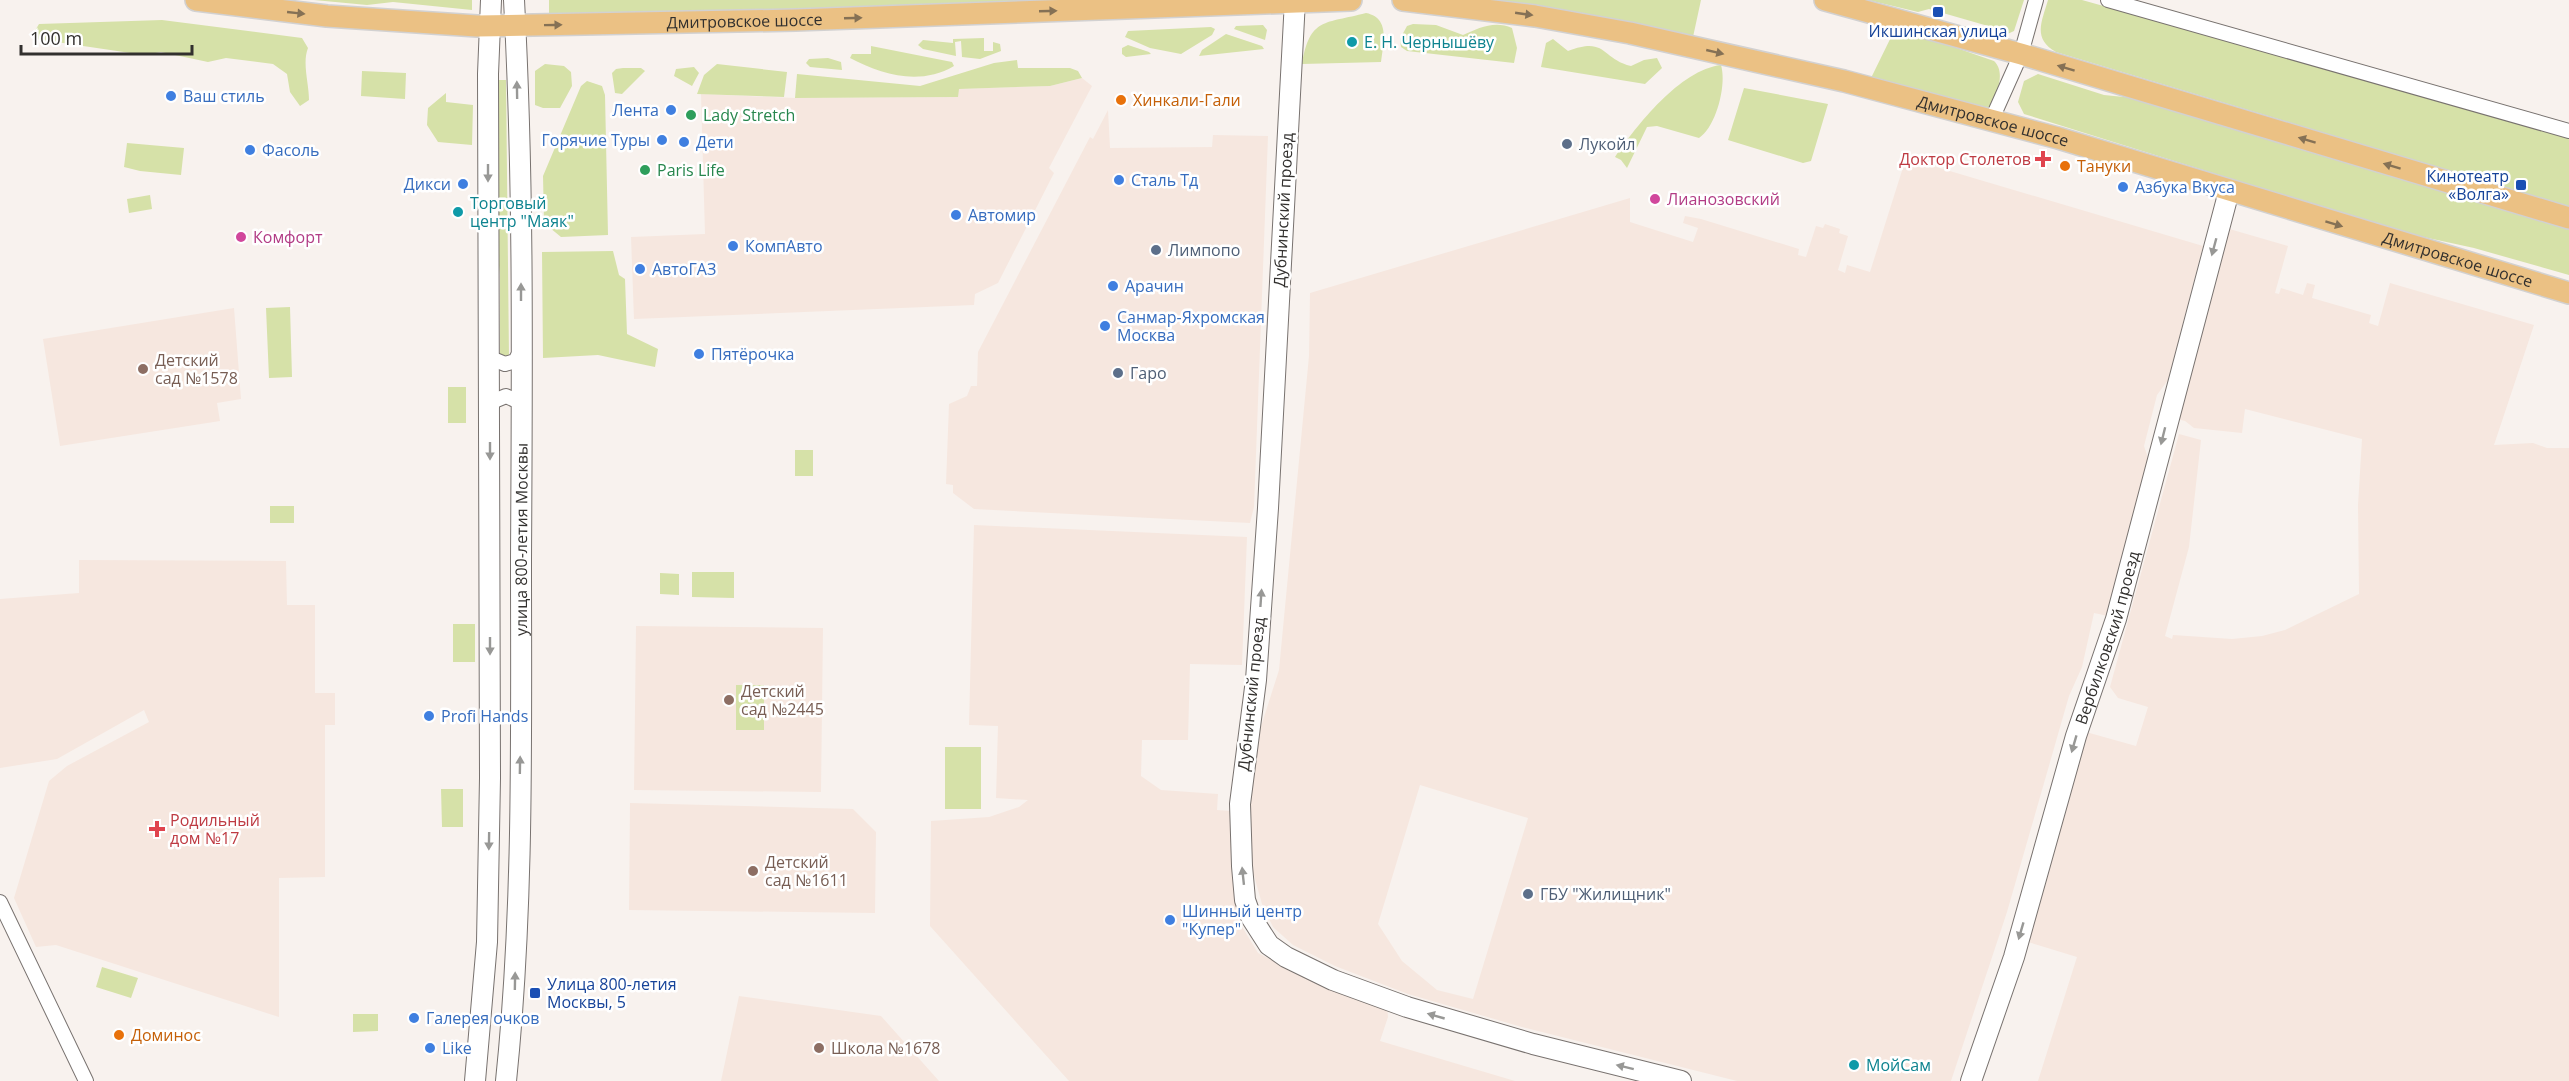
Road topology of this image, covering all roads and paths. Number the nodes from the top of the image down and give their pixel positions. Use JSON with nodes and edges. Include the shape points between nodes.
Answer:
{"nodes":[{"id":1,"x":196,"y":0,"type":"edge"},
{"id":2,"x":491,"y":0,"type":"edge"},
{"id":3,"x":513,"y":0,"type":"edge"},
{"id":4,"x":1351,"y":0,"type":"edge"},
{"id":5,"x":1403,"y":0,"type":"edge"},
{"id":6,"x":1826,"y":0,"type":"edge"},
{"id":7,"x":2036,"y":0,"type":"edge"},
{"id":8,"x":2108,"y":0,"type":"edge"},
{"id":9,"x":1294,"y":1,"type":"edge"},
{"id":10,"x":1189,"y":3,"type":"edge"},
{"id":11,"x":490,"y":26,"type":"junction"},
{"id":12,"x":515,"y":26,"type":"junction"},
{"id":13,"x":2021,"y":54,"type":"junction"},
{"id":14,"x":1992,"y":119,"type":"junction"},
{"id":15,"x":2569,"y":131,"type":"edge"},
{"id":16,"x":2229,"y":191,"type":"junction"},
{"id":17,"x":2569,"y":218,"type":"edge"},
{"id":18,"x":2569,"y":293,"type":"edge"},
{"id":19,"x":521,"y":350,"type":"junction"},
{"id":20,"x":489,"y":351,"type":"junction"},
{"id":21,"x":521,"y":408,"type":"junction"},
{"id":22,"x":490,"y":410,"type":"junction"},
{"id":23,"x":0,"y":902,"type":"edge"},
{"id":24,"x":86,"y":1081,"type":"edge"},
{"id":25,"x":475,"y":1081,"type":"edge"},
{"id":26,"x":506,"y":1081,"type":"edge"},
{"id":27,"x":1681,"y":1081,"type":"edge"},
{"id":28,"x":1971,"y":1081,"type":"edge"}],
"edges":[{"from":1,"to":11,"type":"main road","name":"Дмитровское шоссе","one_way":true,"via":[[327,16]]},
{"from":2,"to":11,"type":"street","name":"улица 800-летия Москвы"},
{"from":3,"to":12,"type":"street","name":"улица 800-летия Москвы"},
{"from":4,"to":9,"type":"main road","name":"Дмитровское шоссе"},
{"from":5,"to":14,"type":"main road","name":"Дмитровское шоссе","one_way":true,"via":[[1535,16],[1630,33]]},
{"from":6,"to":13,"type":"main road"},
{"from":7,"to":13,"type":"street"},
{"from":8,"to":15,"type":"street"},
{"from":9,"to":10,"type":"main road","name":"Дмитровское шоссе"},
{"from":27,"to":9,"type":"street","name":"Дубнинский проезд","one_way":true,"via":[[1533,1044],[1407,1007],[1333,980],[1269,945],[1251,917],[1245,900],[1240,804],[1256,680],[1268,508]]},
{"from":12,"to":10,"type":"main road","name":"Дмитровское шоссе","one_way":true,"via":[[796,20]]},
{"from":11,"to":12,"type":"main road","name":"Дмитровское шоссе"},
{"from":11,"to":20,"type":"street","name":"улица 800-летия Москвы","one_way":true},
{"from":19,"to":12,"type":"street","name":"улица 800-летия Москвы","one_way":true},
{"from":13,"to":14,"type":"street"},
{"from":17,"to":13,"type":"main road","one_way":true},
{"from":14,"to":16,"type":"main road","name":"Дмитровское шоссе"},
{"from":16,"to":18,"type":"main road","name":"Дмитровское шоссе","one_way":true},
{"from":16,"to":28,"type":"street","name":"Вербилковский проезд","one_way":true,"via":[[2116,619],[2076,735],[2014,957]]},
{"from":19,"to":20,"type":"street","via":[[515,361],[505,364],[494,359]]},
{"from":19,"to":21,"type":"street","name":"улица 800-летия Москвы"},
{"from":20,"to":22,"type":"street","name":"улица 800-летия Москвы"},
{"from":21,"to":22,"type":"street","via":[[506,396],[494,401]]},
{"from":26,"to":21,"type":"street","name":"улица 800-летия Москвы","one_way":true,"via":[[515,992]]},
{"from":22,"to":25,"type":"street","name":"улица 800-летия Москвы","one_way":true,"via":[[489,862]]},
{"from":23,"to":24,"type":"street"}]}
